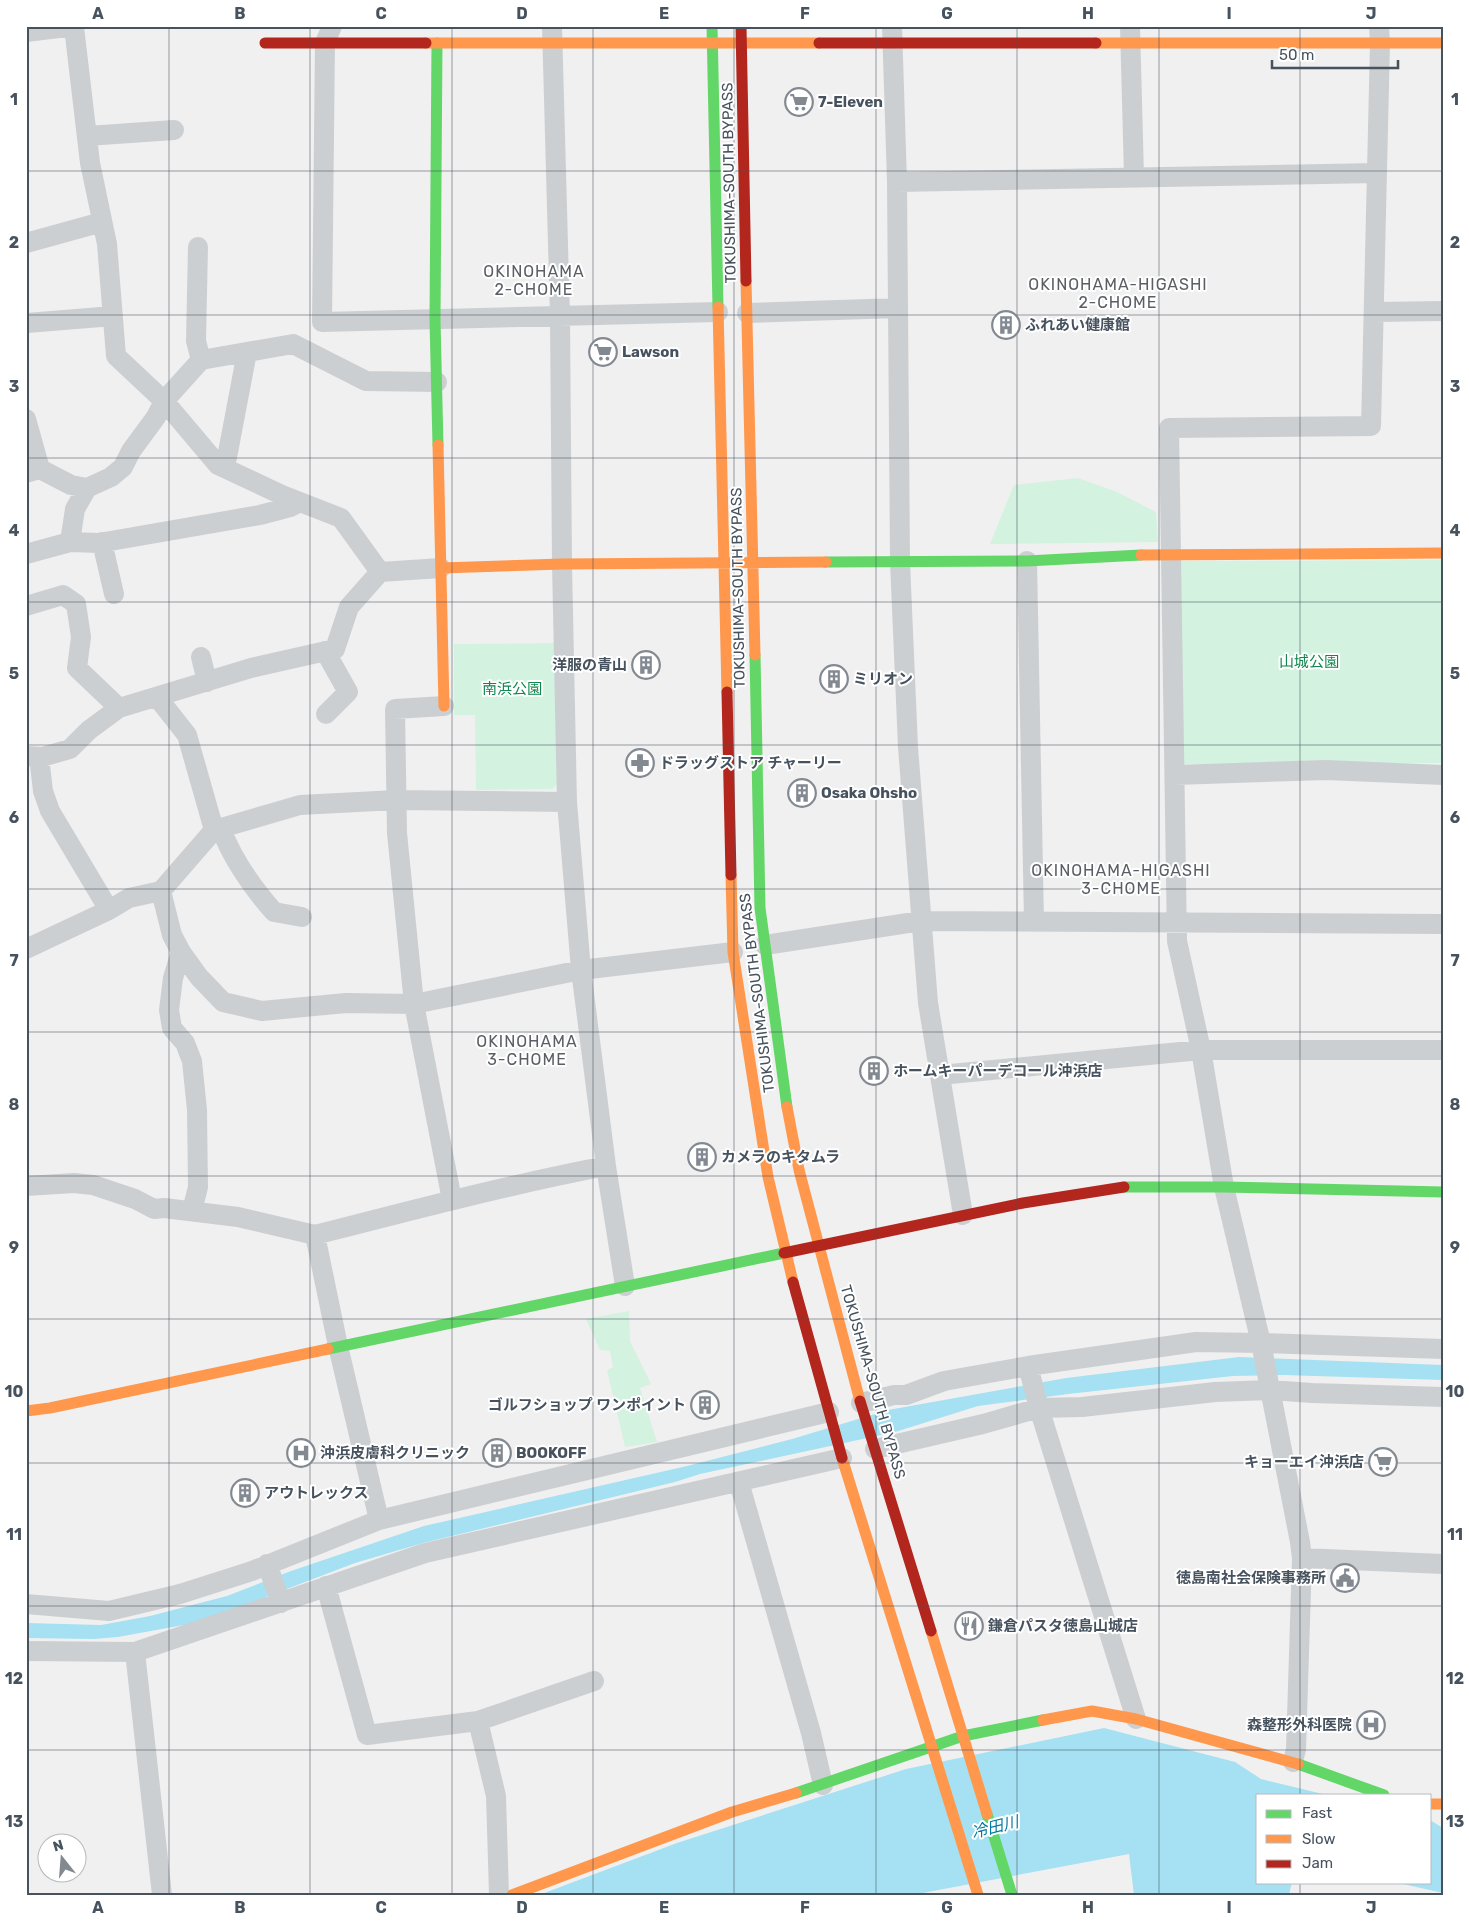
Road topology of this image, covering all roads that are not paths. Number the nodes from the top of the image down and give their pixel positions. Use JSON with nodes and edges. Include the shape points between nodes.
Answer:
{"nodes":[{"id":1,"x":712,"y":26,"type":"edge"},
{"id":2,"x":741,"y":26,"type":"edge"},
{"id":3,"x":75,"y":27,"type":"edge"},
{"id":4,"x":26,"y":32,"type":"edge"},
{"id":5,"x":892,"y":34,"type":"edge"},
{"id":6,"x":1130,"y":34,"type":"edge"},
{"id":7,"x":1380,"y":34,"type":"edge"},
{"id":8,"x":328,"y":35,"type":"edge"},
{"id":9,"x":552,"y":35,"type":"edge"},
{"id":10,"x":433,"y":37,"type":"edge"},
{"id":11,"x":265,"y":43,"type":"dead end"},
{"id":12,"x":712,"y":43,"type":"junction"},
{"id":13,"x":742,"y":43,"type":"junction"},
{"id":14,"x":1443,"y":43,"type":"edge"},
{"id":15,"x":174,"y":130,"type":"dead end"},
{"id":16,"x":87,"y":136,"type":"junction"},
{"id":17,"x":1377,"y":173,"type":"junction"},
{"id":18,"x":1134,"y":178,"type":"junction"},
{"id":19,"x":897,"y":182,"type":"junction"},
{"id":20,"x":102,"y":222,"type":"junction"},
{"id":21,"x":26,"y":242,"type":"edge"},
{"id":22,"x":198,"y":247,"type":"dead end"},
{"id":23,"x":898,"y":308,"type":"junction"},
{"id":24,"x":1443,"y":311,"type":"edge"},
{"id":25,"x":718,"y":312,"type":"junction"},
{"id":26,"x":1374,"y":312,"type":"junction"},
{"id":27,"x":747,"y":313,"type":"junction"},
{"id":28,"x":113,"y":316,"type":"junction"},
{"id":29,"x":560,"y":317,"type":"junction"},
{"id":30,"x":435,"y":320,"type":"junction"},
{"id":31,"x":27,"y":323,"type":"edge"},
{"id":32,"x":247,"y":352,"type":"junction"},
{"id":33,"x":201,"y":360,"type":"junction"},
{"id":34,"x":437,"y":382,"type":"junction"},
{"id":35,"x":164,"y":401,"type":"junction"},
{"id":36,"x":26,"y":420,"type":"edge"},
{"id":37,"x":225,"y":468,"type":"junction"},
{"id":38,"x":33,"y":471,"type":"edge"},
{"id":39,"x":87,"y":488,"type":"junction"},
{"id":40,"x":300,"y":502,"type":"junction"},
{"id":41,"x":70,"y":542,"type":"junction"},
{"id":42,"x":102,"y":542,"type":"junction"},
{"id":43,"x":1443,"y":552,"type":"edge"},
{"id":44,"x":26,"y":554,"type":"edge"},
{"id":45,"x":1170,"y":554,"type":"junction"},
{"id":46,"x":1027,"y":561,"type":"junction"},
{"id":47,"x":900,"y":562,"type":"junction"},
{"id":48,"x":724,"y":563,"type":"junction"},
{"id":49,"x":752,"y":563,"type":"junction"},
{"id":50,"x":562,"y":564,"type":"junction"},
{"id":51,"x":441,"y":568,"type":"junction"},
{"id":52,"x":380,"y":572,"type":"junction"},
{"id":53,"x":114,"y":594,"type":"dead end"},
{"id":54,"x":26,"y":606,"type":"edge"},
{"id":55,"x":325,"y":651,"type":"junction"},
{"id":56,"x":201,"y":657,"type":"dead end"},
{"id":57,"x":207,"y":682,"type":"junction"},
{"id":58,"x":157,"y":697,"type":"junction"},
{"id":59,"x":444,"y":706,"type":"joint"},
{"id":60,"x":119,"y":708,"type":"junction"},
{"id":61,"x":326,"y":714,"type":"dead end"},
{"id":62,"x":32,"y":757,"type":"edge"},
{"id":63,"x":1175,"y":775,"type":"junction"},
{"id":64,"x":1443,"y":775,"type":"edge"},
{"id":65,"x":396,"y":800,"type":"junction"},
{"id":66,"x":567,"y":802,"type":"junction"},
{"id":67,"x":218,"y":829,"type":"junction"},
{"id":68,"x":161,"y":891,"type":"junction"},
{"id":69,"x":109,"y":910,"type":"junction"},
{"id":70,"x":302,"y":917,"type":"dead end"},
{"id":71,"x":921,"y":921,"type":"junction"},
{"id":72,"x":1034,"y":922,"type":"junction"},
{"id":73,"x":1176,"y":923,"type":"junction"},
{"id":74,"x":1443,"y":924,"type":"edge"},
{"id":75,"x":764,"y":945,"type":"junction"},
{"id":76,"x":26,"y":949,"type":"edge"},
{"id":77,"x":181,"y":952,"type":"junction"},
{"id":78,"x":733,"y":952,"type":"junction"},
{"id":79,"x":581,"y":970,"type":"junction"},
{"id":80,"x":414,"y":1004,"type":"junction"},
{"id":81,"x":1201,"y":1050,"type":"junction"},
{"id":82,"x":1443,"y":1050,"type":"edge"},
{"id":83,"x":940,"y":1075,"type":"junction"},
{"id":84,"x":606,"y":1166,"type":"junction"},
{"id":85,"x":26,"y":1186,"type":"edge"},
{"id":86,"x":1224,"y":1187,"type":"junction"},
{"id":87,"x":1443,"y":1192,"type":"edge"},
{"id":88,"x":452,"y":1200,"type":"junction"},
{"id":89,"x":192,"y":1211,"type":"junction"},
{"id":90,"x":963,"y":1215,"type":"junction"},
{"id":91,"x":315,"y":1235,"type":"junction"},
{"id":92,"x":818,"y":1245,"type":"junction"},
{"id":93,"x":785,"y":1254,"type":"junction"},
{"id":94,"x":625,"y":1286,"type":"junction"},
{"id":95,"x":1262,"y":1343,"type":"junction"},
{"id":96,"x":338,"y":1346,"type":"junction"},
{"id":97,"x":1443,"y":1349,"type":"edge"},
{"id":98,"x":1028,"y":1366,"type":"junction"},
{"id":99,"x":1270,"y":1390,"type":"junction"},
{"id":100,"x":1443,"y":1397,"type":"edge"},
{"id":101,"x":862,"y":1407,"type":"junction"},
{"id":102,"x":1039,"y":1408,"type":"junction"},
{"id":103,"x":26,"y":1411,"type":"edge"},
{"id":104,"x":830,"y":1416,"type":"junction"},
{"id":105,"x":873,"y":1444,"type":"junction"},
{"id":106,"x":841,"y":1452,"type":"junction"},
{"id":107,"x":739,"y":1482,"type":"junction"},
{"id":108,"x":379,"y":1520,"type":"junction"},
{"id":109,"x":1302,"y":1558,"type":"junction"},
{"id":110,"x":267,"y":1564,"type":"junction"},
{"id":111,"x":1443,"y":1564,"type":"edge"},
{"id":112,"x":326,"y":1586,"type":"junction"},
{"id":113,"x":281,"y":1603,"type":"junction"},
{"id":114,"x":26,"y":1604,"type":"edge"},
{"id":115,"x":26,"y":1651,"type":"edge"},
{"id":116,"x":135,"y":1652,"type":"junction"},
{"id":117,"x":594,"y":1680,"type":"dead end"},
{"id":118,"x":1136,"y":1719,"type":"junction"},
{"id":119,"x":478,"y":1721,"type":"junction"},
{"id":120,"x":964,"y":1736,"type":"junction"},
{"id":121,"x":931,"y":1746,"type":"junction"},
{"id":122,"x":1293,"y":1762,"type":"junction"},
{"id":123,"x":823,"y":1785,"type":"junction"},
{"id":124,"x":1381,"y":1794,"type":"edge"},
{"id":125,"x":977,"y":1892,"type":"edge"},
{"id":126,"x":162,"y":1895,"type":"edge"},
{"id":127,"x":499,"y":1895,"type":"edge"},
{"id":128,"x":512,"y":1895,"type":"edge"},
{"id":129,"x":1012,"y":1895,"type":"edge"}],
"edges":[{"from":1,"to":12,"type":"main road","name":"TOKUSHIMA-SOUTH BYPASS"},
{"from":2,"to":13,"type":"main road","name":"TOKUSHIMA-SOUTH BYPASS"},
{"from":3,"to":4,"type":"street"},
{"from":3,"to":16,"type":"street"},
{"from":5,"to":6,"type":"main road"},
{"from":5,"to":13,"type":"main road"},
{"from":5,"to":19,"type":"street"},
{"from":6,"to":7,"type":"main road"},
{"from":6,"to":18,"type":"street"},
{"from":7,"to":14,"type":"main road"},
{"from":7,"to":17,"type":"street"},
{"from":8,"to":10,"type":"main road"},
{"from":8,"to":11,"type":"main road"},
{"from":8,"to":30,"type":"street","via":[[322,322]]},
{"from":9,"to":10,"type":"main road"},
{"from":9,"to":12,"type":"main road"},
{"from":9,"to":29,"type":"street"},
{"from":10,"to":30,"type":"main road"},
{"from":12,"to":13,"type":"main road"},
{"from":12,"to":25,"type":"main road","name":"TOKUSHIMA-SOUTH BYPASS"},
{"from":13,"to":27,"type":"main road","name":"TOKUSHIMA-SOUTH BYPASS"},
{"from":15,"to":16,"type":"street"},
{"from":16,"to":20,"type":"street"},
{"from":17,"to":18,"type":"street"},
{"from":17,"to":26,"type":"street"},
{"from":18,"to":19,"type":"street"},
{"from":19,"to":23,"type":"street"},
{"from":20,"to":21,"type":"street"},
{"from":20,"to":28,"type":"street"},
{"from":22,"to":33,"type":"street","via":[[196,341]]},
{"from":23,"to":27,"type":"street"},
{"from":23,"to":47,"type":"street"},
{"from":24,"to":26,"type":"street"},
{"from":25,"to":29,"type":"street"},
{"from":25,"to":48,"type":"main road","name":"TOKUSHIMA-SOUTH BYPASS"},
{"from":26,"to":45,"type":"street","via":[[1371,426],[1169,428]]},
{"from":27,"to":49,"type":"main road","name":"TOKUSHIMA-SOUTH BYPASS"},
{"from":28,"to":31,"type":"street"},
{"from":28,"to":35,"type":"street","via":[[116,356]]},
{"from":29,"to":30,"type":"street"},
{"from":29,"to":50,"type":"street"},
{"from":30,"to":34,"type":"main road"},
{"from":32,"to":33,"type":"street"},
{"from":32,"to":34,"type":"street","via":[[293,344],[366,381]]},
{"from":32,"to":37,"type":"street"},
{"from":33,"to":35,"type":"street"},
{"from":34,"to":51,"type":"main road"},
{"from":35,"to":37,"type":"street","via":[[218,465]]},
{"from":35,"to":39,"type":"street","via":[[123,467],[111,477]]},
{"from":36,"to":38,"type":"street"},
{"from":37,"to":40,"type":"street"},
{"from":38,"to":39,"type":"street"},
{"from":39,"to":41,"type":"street","via":[[75,509]]},
{"from":40,"to":42,"type":"street","via":[[260,515]]},
{"from":40,"to":52,"type":"street","via":[[341,518]]},
{"from":41,"to":42,"type":"street"},
{"from":41,"to":44,"type":"street"},
{"from":42,"to":53,"type":"street"},
{"from":43,"to":45,"type":"main road"},
{"from":45,"to":46,"type":"main road"},
{"from":45,"to":63,"type":"street"},
{"from":46,"to":47,"type":"main road"},
{"from":46,"to":72,"type":"street"},
{"from":47,"to":49,"type":"main road"},
{"from":47,"to":71,"type":"street","via":[[908,747]]},
{"from":48,"to":49,"type":"main road"},
{"from":48,"to":50,"type":"main road"},
{"from":48,"to":78,"type":"main road","name":"TOKUSHIMA-SOUTH BYPASS"},
{"from":49,"to":75,"type":"main road","name":"TOKUSHIMA-SOUTH BYPASS","via":[[760,908]]},
{"from":50,"to":51,"type":"main road"},
{"from":50,"to":66,"type":"street"},
{"from":51,"to":52,"type":"street"},
{"from":51,"to":59,"type":"main road"},
{"from":52,"to":55,"type":"street","via":[[350,607],[334,649]]},
{"from":54,"to":60,"type":"street","via":[[63,594],[76,604],[81,637],[77,668]]},
{"from":55,"to":57,"type":"street"},
{"from":55,"to":61,"type":"street","via":[[348,692]]},
{"from":56,"to":57,"type":"street"},
{"from":57,"to":58,"type":"street"},
{"from":58,"to":60,"type":"street"},
{"from":58,"to":67,"type":"street","via":[[187,735]]},
{"from":59,"to":65,"type":"street","via":[[395,709]]},
{"from":60,"to":62,"type":"street","via":[[70,749]]},
{"from":62,"to":69,"type":"street","via":[[50,811],[80,846]]},
{"from":63,"to":64,"type":"street","via":[[1326,770]]},
{"from":63,"to":73,"type":"street"},
{"from":65,"to":66,"type":"street"},
{"from":65,"to":67,"type":"street","via":[[300,805]]},
{"from":65,"to":80,"type":"street"},
{"from":66,"to":79,"type":"street"},
{"from":67,"to":68,"type":"street"},
{"from":67,"to":70,"type":"street","via":[[251,886],[274,912]]},
{"from":68,"to":69,"type":"street","via":[[129,898]]},
{"from":68,"to":77,"type":"street","via":[[172,935]]},
{"from":69,"to":76,"type":"street"},
{"from":71,"to":72,"type":"street"},
{"from":71,"to":75,"type":"street"},
{"from":71,"to":83,"type":"street","via":[[928,1002]]},
{"from":72,"to":73,"type":"street"},
{"from":73,"to":74,"type":"street"},
{"from":73,"to":81,"type":"street"},
{"from":75,"to":92,"type":"main road","name":"TOKUSHIMA-SOUTH BYPASS","via":[[783,1086]]},
{"from":77,"to":80,"type":"street","via":[[223,1002],[262,1011],[346,1003]]},
{"from":77,"to":89,"type":"street","via":[[173,978],[169,1010],[172,1028],[185,1043],[192,1062],[197,1110],[198,1187]]},
{"from":78,"to":79,"type":"street"},
{"from":78,"to":93,"type":"main road","name":"TOKUSHIMA-SOUTH BYPASS","via":[[768,1177]]},
{"from":79,"to":80,"type":"street"},
{"from":79,"to":84,"type":"street"},
{"from":80,"to":88,"type":"street"},
{"from":81,"to":82,"type":"street"},
{"from":81,"to":83,"type":"street"},
{"from":81,"to":86,"type":"street"},
{"from":83,"to":90,"type":"street"},
{"from":84,"to":88,"type":"street"},
{"from":84,"to":94,"type":"street"},
{"from":85,"to":89,"type":"street","via":[[93,1185],[154,1209]]},
{"from":86,"to":87,"type":"main road"},
{"from":86,"to":90,"type":"main road","via":[[1117,1187]]},
{"from":86,"to":95,"type":"street"},
{"from":88,"to":91,"type":"street"},
{"from":89,"to":91,"type":"street","via":[[238,1217]]},
{"from":90,"to":92,"type":"main road"},
{"from":91,"to":96,"type":"street"},
{"from":92,"to":93,"type":"main road"},
{"from":92,"to":101,"type":"main road","name":"TOKUSHIMA-SOUTH BYPASS"},
{"from":93,"to":94,"type":"main road"},
{"from":93,"to":104,"type":"main road","name":"TOKUSHIMA-SOUTH BYPASS"},
{"from":94,"to":96,"type":"main road"},
{"from":95,"to":97,"type":"street"},
{"from":95,"to":98,"type":"street","via":[[1196,1342]]},
{"from":95,"to":99,"type":"street"},
{"from":96,"to":103,"type":"main road"},
{"from":96,"to":108,"type":"street"},
{"from":98,"to":101,"type":"street","via":[[944,1381]]},
{"from":98,"to":102,"type":"street"},
{"from":99,"to":100,"type":"street"},
{"from":99,"to":102,"type":"street"},
{"from":99,"to":109,"type":"street"},
{"from":101,"to":105,"type":"main road","name":"TOKUSHIMA-SOUTH BYPASS"},
{"from":102,"to":105,"type":"street","via":[[983,1424]]},
{"from":102,"to":118,"type":"street"},
{"from":104,"to":106,"type":"main road","name":"TOKUSHIMA-SOUTH BYPASS"},
{"from":104,"to":108,"type":"street"},
{"from":105,"to":120,"type":"main road","name":"TOKUSHIMA-SOUTH BYPASS"},
{"from":106,"to":107,"type":"street"},
{"from":106,"to":121,"type":"main road","name":"TOKUSHIMA-SOUTH BYPASS"},
{"from":107,"to":112,"type":"street","via":[[425,1553]]},
{"from":107,"to":123,"type":"street"},
{"from":108,"to":110,"type":"street"},
{"from":109,"to":111,"type":"street"},
{"from":109,"to":122,"type":"street"},
{"from":110,"to":113,"type":"street"},
{"from":110,"to":114,"type":"street","via":[[180,1594],[109,1610]]},
{"from":112,"to":113,"type":"street"},
{"from":112,"to":119,"type":"street","via":[[368,1735]]},
{"from":113,"to":116,"type":"street"},
{"from":115,"to":116,"type":"street"},
{"from":116,"to":126,"type":"street"},
{"from":117,"to":119,"type":"street"},
{"from":118,"to":120,"type":"main road","via":[[1092,1711]]},
{"from":118,"to":122,"type":"main road"},
{"from":119,"to":127,"type":"street","via":[[496,1796]]},
{"from":120,"to":121,"type":"main road"},
{"from":120,"to":129,"type":"main road","name":"TOKUSHIMA-SOUTH BYPASS"},
{"from":121,"to":123,"type":"main road"},
{"from":121,"to":125,"type":"main road","name":"TOKUSHIMA-SOUTH BYPASS"},
{"from":122,"to":124,"type":"main road"},
{"from":123,"to":128,"type":"main road","via":[[732,1812]]}]}
